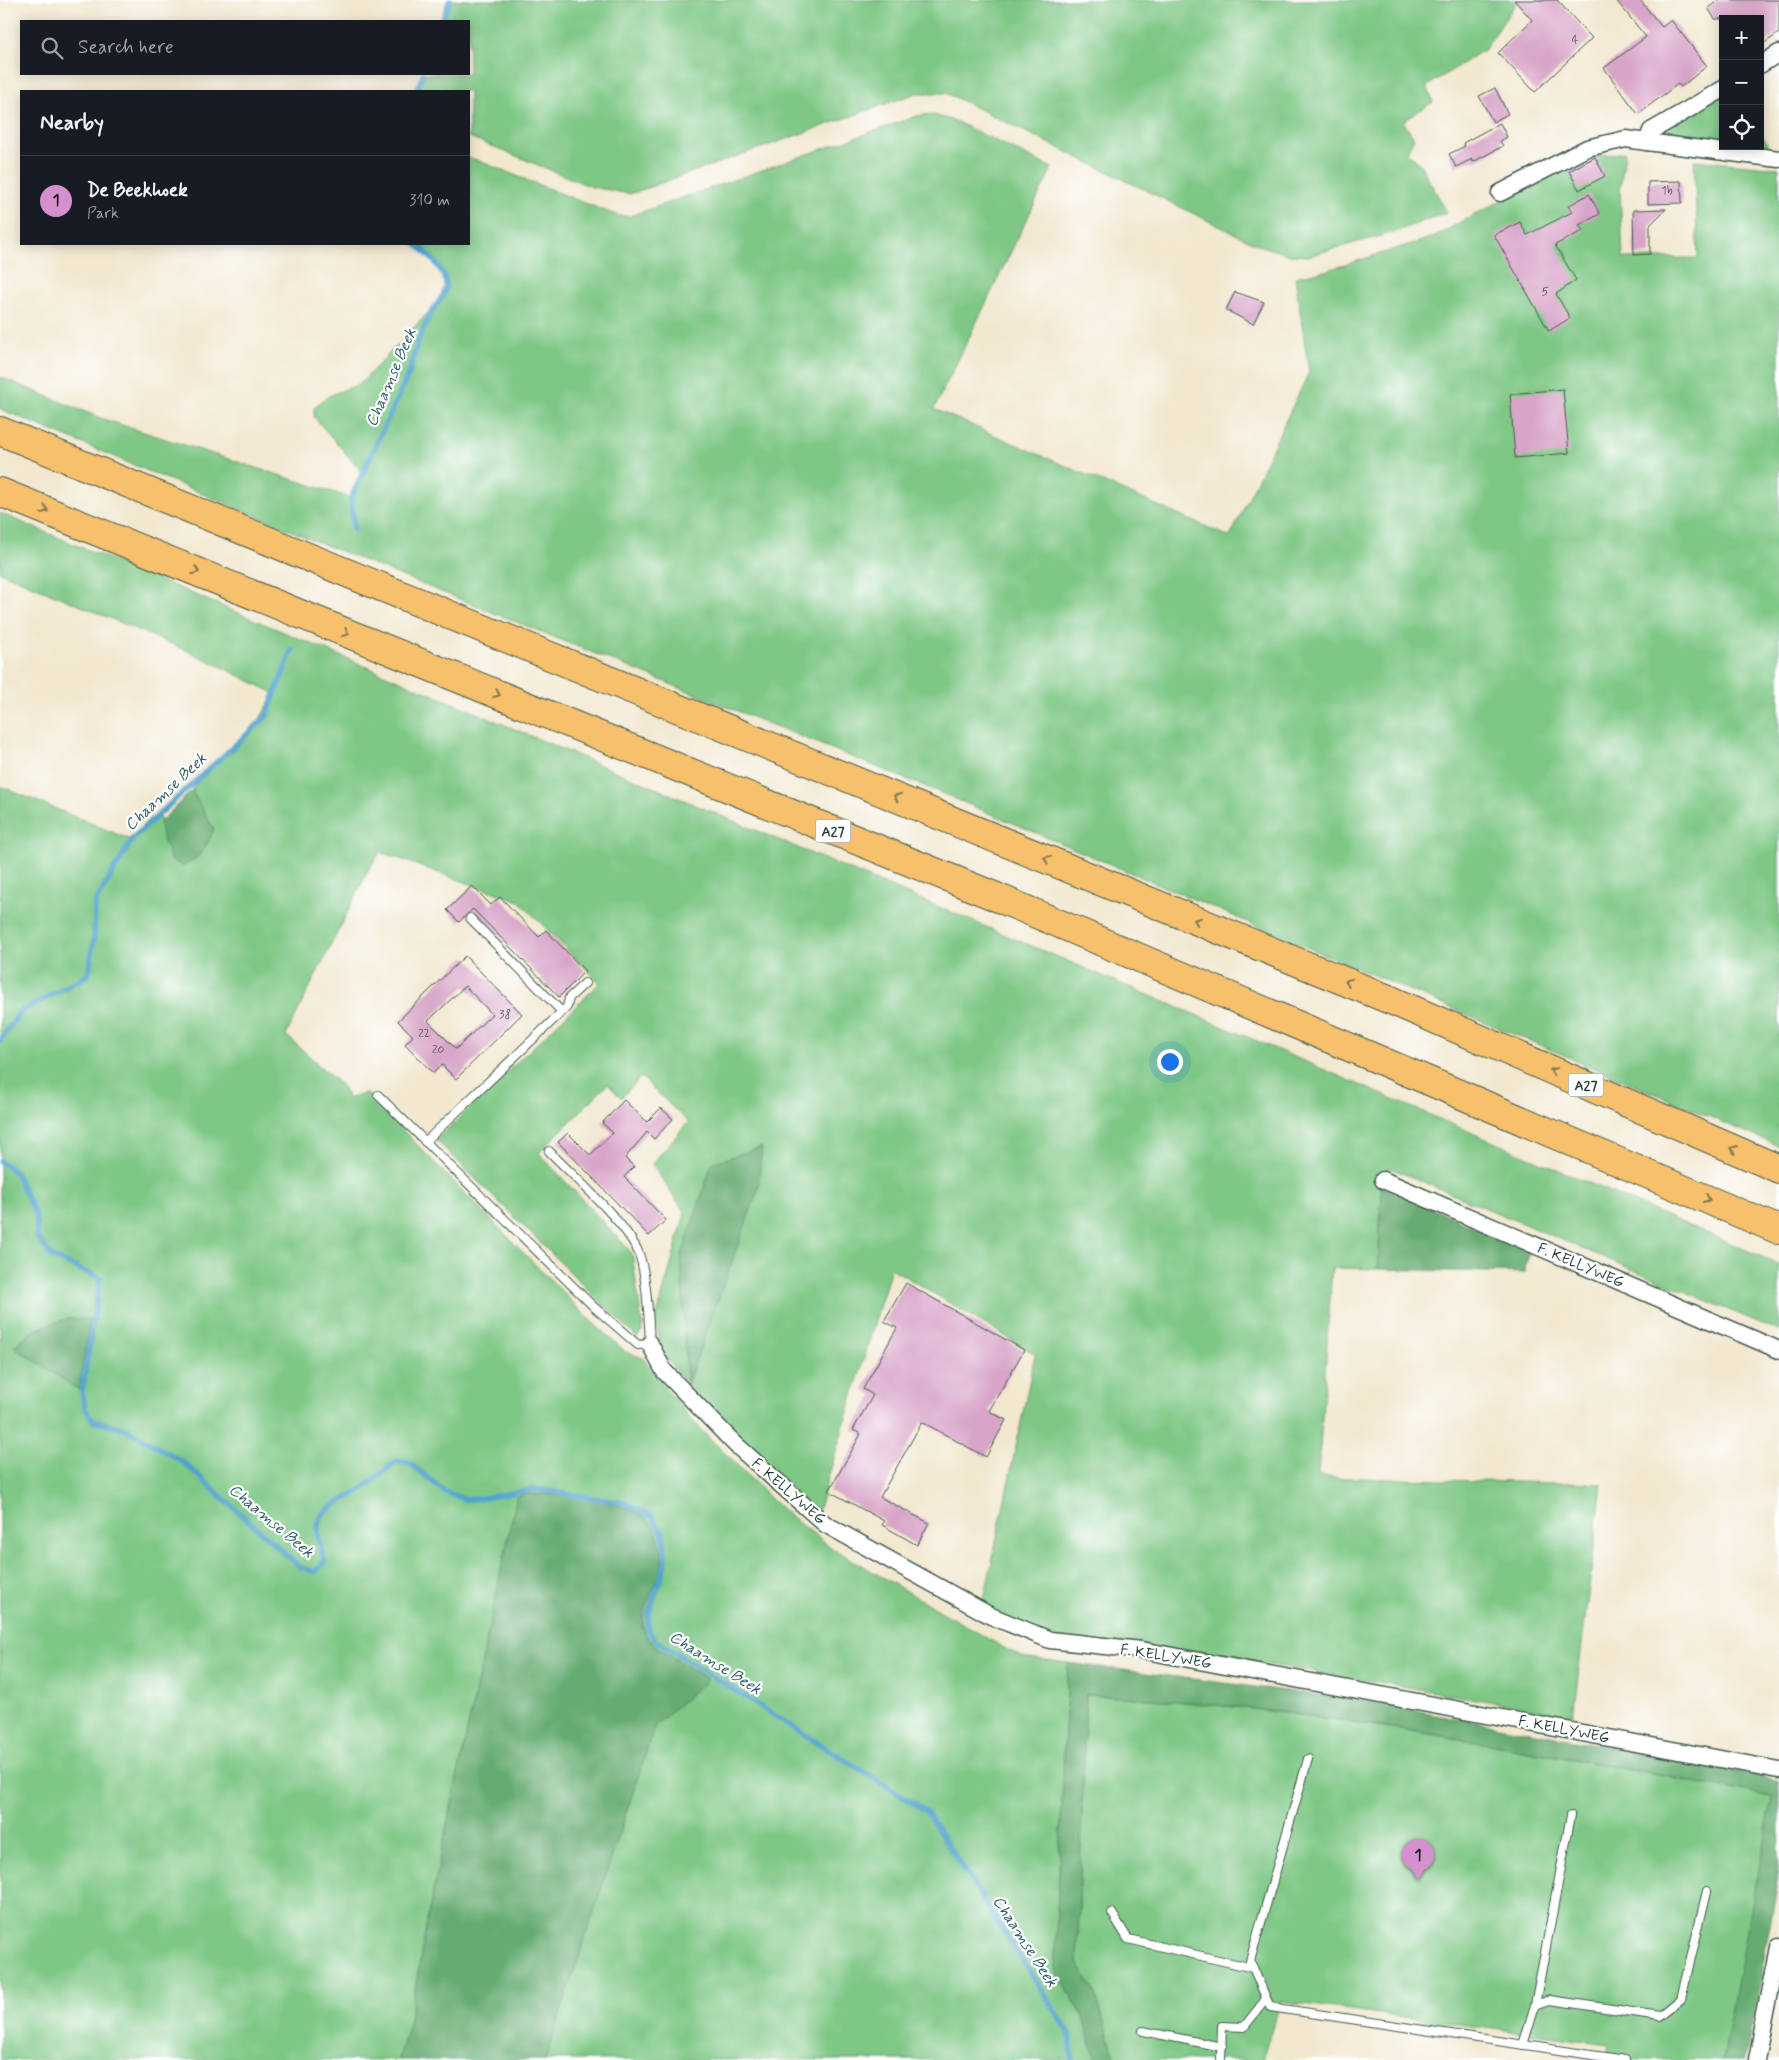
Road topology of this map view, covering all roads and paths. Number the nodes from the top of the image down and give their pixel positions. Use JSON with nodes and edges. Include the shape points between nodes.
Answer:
{"nodes":[{"id":1,"x":1779,"y":53,"type":"edge"},
{"id":2,"x":1764,"y":62,"type":"edge"},
{"id":3,"x":1719,"y":91,"type":"edge"},
{"id":4,"x":1647,"y":142,"type":"junction"},
{"id":5,"x":1779,"y":159,"type":"edge"},
{"id":6,"x":1500,"y":193,"type":"dead end"},
{"id":7,"x":0,"y":431,"type":"edge"},
{"id":8,"x":0,"y":492,"type":"edge"},
{"id":9,"x":470,"y":918,"type":"dead end"},
{"id":10,"x":585,"y":983,"type":"dead end"},
{"id":11,"x":562,"y":1012,"type":"junction"},
{"id":12,"x":378,"y":1095,"type":"dead end"},
{"id":13,"x":426,"y":1142,"type":"junction"},
{"id":14,"x":549,"y":1151,"type":"dead end"},
{"id":15,"x":1779,"y":1169,"type":"edge"},
{"id":16,"x":1383,"y":1180,"type":"dead end"},
{"id":17,"x":1779,"y":1230,"type":"edge"},
{"id":18,"x":650,"y":1344,"type":"junction"},
{"id":19,"x":1779,"y":1350,"type":"edge"},
{"id":20,"x":1308,"y":1759,"type":"dead end"},
{"id":21,"x":1779,"y":1770,"type":"edge"},
{"id":22,"x":1571,"y":1815,"type":"dead end"},
{"id":23,"x":1707,"y":1892,"type":"dead end"},
{"id":24,"x":1112,"y":1913,"type":"dead end"},
{"id":25,"x":1779,"y":1947,"type":"edge"},
{"id":26,"x":1253,"y":1968,"type":"junction"},
{"id":27,"x":1266,"y":1999,"type":"junction"},
{"id":28,"x":1535,"y":2005,"type":"junction"},
{"id":29,"x":1143,"y":2032,"type":"dead end"},
{"id":30,"x":1523,"y":2045,"type":"junction"},
{"id":31,"x":1222,"y":2047,"type":"junction"},
{"id":32,"x":1221,"y":2060,"type":"edge"},
{"id":33,"x":1625,"y":2060,"type":"edge"},
{"id":34,"x":1757,"y":2060,"type":"edge"}],
"edges":[{"from":1,"to":2,"type":"street"},
{"from":3,"to":4,"type":"street","via":[[1651,131]]},
{"from":4,"to":5,"type":"street"},
{"from":4,"to":6,"type":"street","via":[[1626,139],[1587,148]]},
{"from":15,"to":7,"type":"highway","number":"A27","one_way":true,"via":[[1393,1001]]},
{"from":8,"to":17,"type":"highway","number":"A27","one_way":true,"via":[[994,896]]},
{"from":9,"to":11,"type":"lane"},
{"from":10,"to":11,"type":"lane","via":[[569,998]]},
{"from":11,"to":13,"type":"lane"},
{"from":12,"to":13,"type":"lane"},
{"from":13,"to":18,"type":"lane","via":[[594,1307],[638,1345]]},
{"from":14,"to":18,"type":"lane","via":[[632,1241],[639,1255]]},
{"from":16,"to":19,"type":"street","name":"F. KELLYWEG"},
{"from":18,"to":21,"type":"street","name":"F. KELLYWEG","via":[[664,1371],[734,1444],[825,1524],[991,1616],[1050,1640],[1141,1650]]},
{"from":20,"to":26,"type":"lane","via":[[1250,1961]]},
{"from":22,"to":28,"type":"lane"},
{"from":23,"to":28,"type":"lane","via":[[1681,2000],[1660,2016],[1550,2000]]},
{"from":24,"to":26,"type":"lane","via":[[1128,1940]]},
{"from":25,"to":34,"type":"street"},
{"from":26,"to":27,"type":"lane"},
{"from":27,"to":30,"type":"lane","via":[[1270,2007]]},
{"from":27,"to":31,"type":"lane","via":[[1244,2027],[1222,2026]]},
{"from":28,"to":30,"type":"lane"},
{"from":29,"to":31,"type":"lane"},
{"from":30,"to":33,"type":"lane"},
{"from":31,"to":32,"type":"lane"}]}
